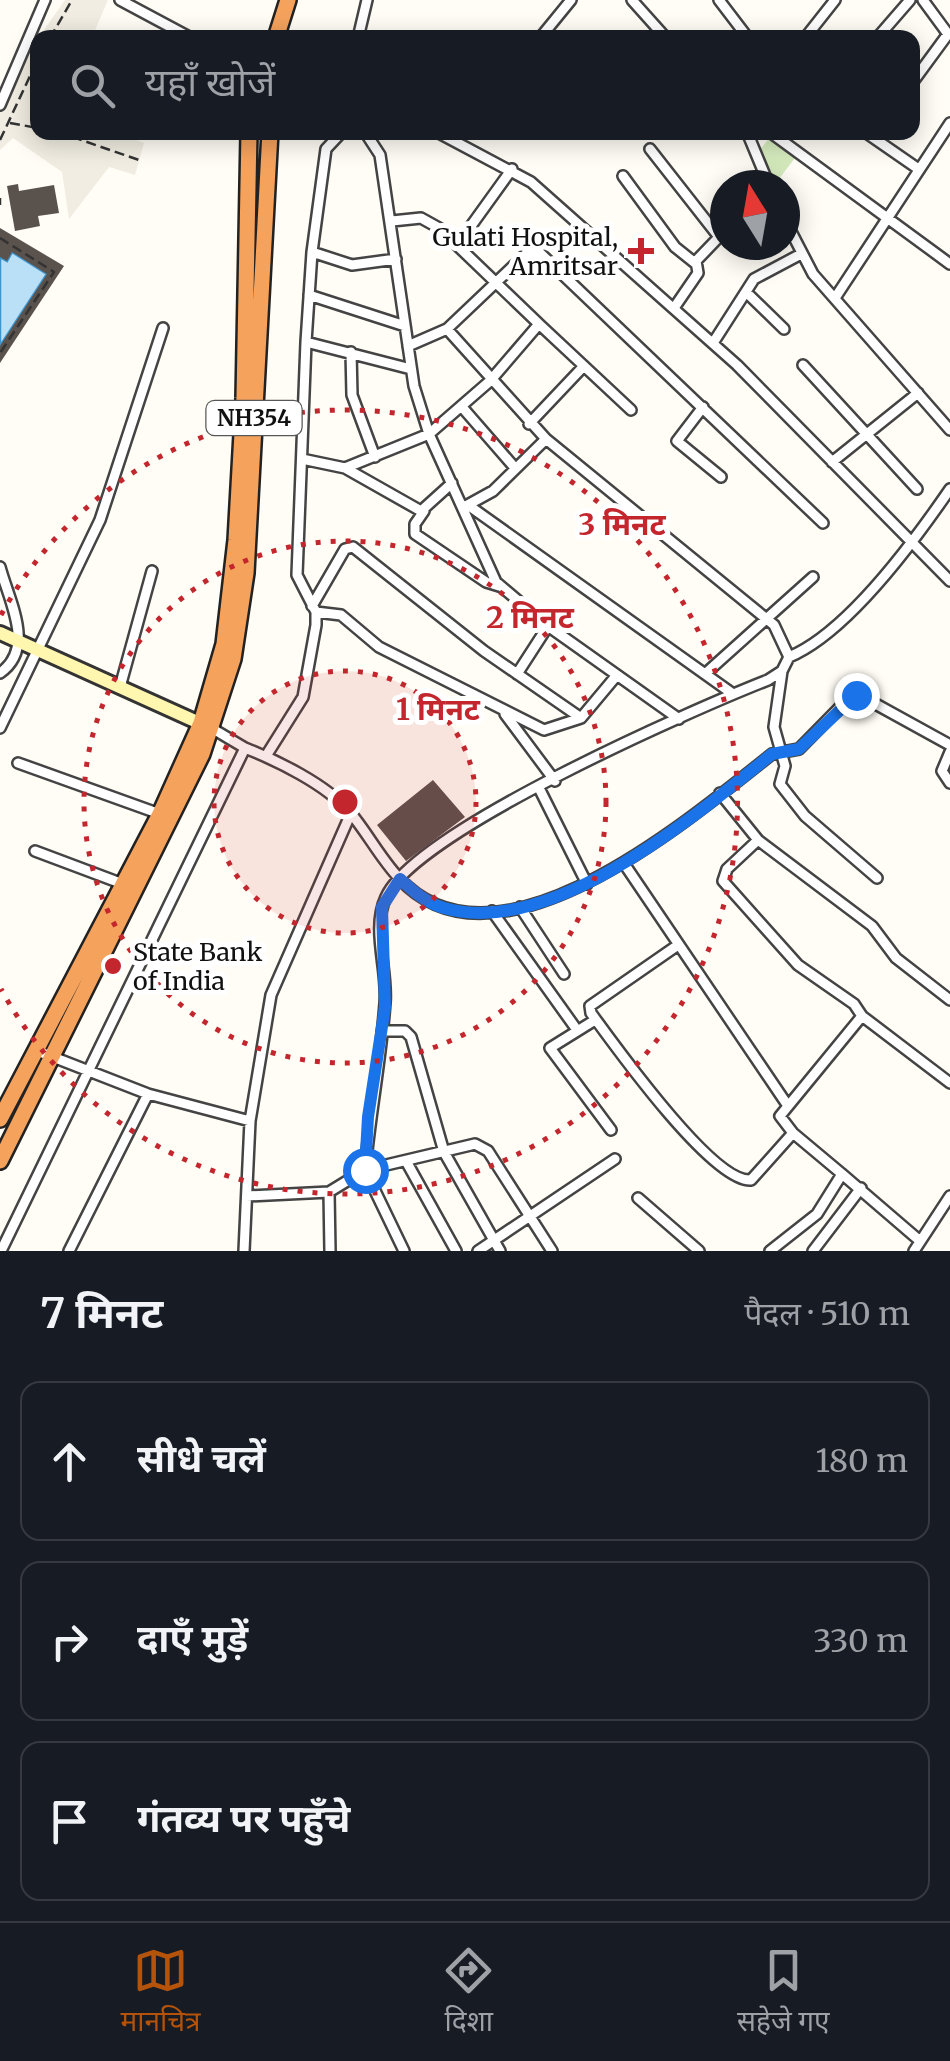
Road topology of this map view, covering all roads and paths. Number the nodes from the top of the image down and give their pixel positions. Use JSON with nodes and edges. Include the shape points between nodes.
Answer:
{"nodes":[{"id":1,"x":45,"y":0,"type":"edge"},
{"id":2,"x":72,"y":0,"type":"edge"},
{"id":3,"x":120,"y":0,"type":"edge"},
{"id":4,"x":288,"y":0,"type":"edge"},
{"id":5,"x":367,"y":0,"type":"edge"},
{"id":6,"x":572,"y":0,"type":"edge"},
{"id":7,"x":632,"y":0,"type":"edge"},
{"id":8,"x":719,"y":0,"type":"edge"},
{"id":9,"x":835,"y":0,"type":"edge"},
{"id":10,"x":910,"y":0,"type":"edge"},
{"id":11,"x":923,"y":0,"type":"edge"},
{"id":12,"x":32,"y":30,"type":"edge"},
{"id":13,"x":55,"y":30,"type":"edge"},
{"id":14,"x":176,"y":30,"type":"edge"},
{"id":15,"x":279,"y":30,"type":"edge"},
{"id":16,"x":360,"y":30,"type":"edge"},
{"id":17,"x":547,"y":30,"type":"edge"},
{"id":18,"x":659,"y":30,"type":"edge"},
{"id":19,"x":742,"y":30,"type":"edge"},
{"id":20,"x":811,"y":30,"type":"edge"},
{"id":21,"x":884,"y":30,"type":"edge"},
{"id":22,"x":30,"y":35,"type":"edge"},
{"id":23,"x":920,"y":72,"type":"edge"},
{"id":24,"x":30,"y":76,"type":"edge"},
{"id":25,"x":0,"y":105,"type":"edge"},
{"id":26,"x":8,"y":123,"type":"junction"},
{"id":27,"x":950,"y":123,"type":"edge"},
{"id":28,"x":30,"y":128,"type":"edge"},
{"id":29,"x":0,"y":140,"type":"edge"},
{"id":30,"x":81,"y":140,"type":"edge"},
{"id":31,"x":249,"y":140,"type":"edge"},
{"id":32,"x":270,"y":140,"type":"edge"},
{"id":33,"x":335,"y":140,"type":"edge"},
{"id":34,"x":370,"y":140,"type":"edge"},
{"id":35,"x":458,"y":140,"type":"edge"},
{"id":36,"x":470,"y":140,"type":"edge"},
{"id":37,"x":750,"y":140,"type":"edge"},
{"id":38,"x":781,"y":140,"type":"edge"},
{"id":39,"x":877,"y":140,"type":"edge"},
{"id":40,"x":468,"y":144,"type":"junction"},
{"id":41,"x":650,"y":149,"type":"dead end"},
{"id":42,"x":139,"y":160,"type":"dead end"},
{"id":43,"x":917,"y":168,"type":"junction"},
{"id":44,"x":512,"y":169,"type":"junction"},
{"id":45,"x":763,"y":170,"type":"edge"},
{"id":46,"x":623,"y":176,"type":"dead end"},
{"id":47,"x":0,"y":198,"type":"edge"},
{"id":48,"x":0,"y":205,"type":"edge"},
{"id":49,"x":886,"y":219,"type":"junction"},
{"id":50,"x":392,"y":221,"type":"junction"},
{"id":51,"x":0,"y":238,"type":"edge"},
{"id":52,"x":458,"y":244,"type":"junction"},
{"id":53,"x":312,"y":252,"type":"junction"},
{"id":54,"x":800,"y":254,"type":"edge"},
{"id":55,"x":396,"y":259,"type":"junction"},
{"id":56,"x":787,"y":260,"type":"edge"},
{"id":57,"x":695,"y":263,"type":"junction"},
{"id":58,"x":950,"y":264,"type":"edge"},
{"id":59,"x":496,"y":282,"type":"junction"},
{"id":60,"x":746,"y":292,"type":"junction"},
{"id":61,"x":308,"y":295,"type":"junction"},
{"id":62,"x":835,"y":298,"type":"junction"},
{"id":63,"x":674,"y":308,"type":"junction"},
{"id":64,"x":539,"y":324,"type":"junction"},
{"id":65,"x":405,"y":326,"type":"junction"},
{"id":66,"x":163,"y":328,"type":"dead end"},
{"id":67,"x":447,"y":329,"type":"junction"},
{"id":68,"x":784,"y":330,"type":"dead end"},
{"id":69,"x":306,"y":342,"type":"junction"},
{"id":70,"x":712,"y":343,"type":"junction"},
{"id":71,"x":408,"y":346,"type":"junction"},
{"id":72,"x":351,"y":352,"type":"junction"},
{"id":73,"x":0,"y":353,"type":"edge"},
{"id":74,"x":804,"y":364,"type":"dead end"},
{"id":75,"x":582,"y":368,"type":"junction"},
{"id":76,"x":411,"y":369,"type":"junction"},
{"id":77,"x":490,"y":381,"type":"junction"},
{"id":78,"x":918,"y":393,"type":"junction"},
{"id":79,"x":462,"y":407,"type":"junction"},
{"id":80,"x":703,"y":407,"type":"junction"},
{"id":81,"x":631,"y":410,"type":"dead end"},
{"id":82,"x":528,"y":424,"type":"junction"},
{"id":83,"x":950,"y":430,"type":"edge"},
{"id":84,"x":429,"y":434,"type":"junction"},
{"id":85,"x":866,"y":436,"type":"junction"},
{"id":86,"x":546,"y":439,"type":"junction"},
{"id":87,"x":376,"y":457,"type":"junction"},
{"id":88,"x":302,"y":459,"type":"junction"},
{"id":89,"x":832,"y":462,"type":"junction"},
{"id":90,"x":345,"y":468,"type":"junction"},
{"id":91,"x":515,"y":468,"type":"junction"},
{"id":92,"x":721,"y":477,"type":"dead end"},
{"id":93,"x":452,"y":483,"type":"junction"},
{"id":94,"x":950,"y":488,"type":"edge"},
{"id":95,"x":916,"y":489,"type":"dead end"},
{"id":96,"x":466,"y":506,"type":"junction"},
{"id":97,"x":424,"y":511,"type":"junction"},
{"id":98,"x":823,"y":523,"type":"dead end"},
{"id":99,"x":912,"y":545,"type":"junction"},
{"id":100,"x":0,"y":566,"type":"edge"},
{"id":101,"x":152,"y":571,"type":"dead end"},
{"id":102,"x":814,"y":577,"type":"dead end"},
{"id":103,"x":950,"y":581,"type":"edge"},
{"id":104,"x":499,"y":586,"type":"junction"},
{"id":105,"x":314,"y":609,"type":"junction"},
{"id":106,"x":768,"y":618,"type":"junction"},
{"id":107,"x":548,"y":626,"type":"junction"},
{"id":108,"x":0,"y":633,"type":"edge"},
{"id":109,"x":20,"y":642,"type":"junction"},
{"id":110,"x":35,"y":648,"type":"junction"},
{"id":111,"x":789,"y":657,"type":"junction"},
{"id":112,"x":782,"y":671,"type":"junction"},
{"id":113,"x":0,"y":673,"type":"edge"},
{"id":114,"x":706,"y":673,"type":"junction"},
{"id":115,"x":517,"y":674,"type":"junction"},
{"id":116,"x":617,"y":675,"type":"junction"},
{"id":117,"x":120,"y":686,"type":"junction"},
{"id":118,"x":733,"y":694,"type":"junction"},
{"id":119,"x":503,"y":711,"type":"junction"},
{"id":120,"x":581,"y":718,"type":"junction"},
{"id":121,"x":679,"y":718,"type":"junction"},
{"id":122,"x":207,"y":726,"type":"junction"},
{"id":123,"x":0,"y":728,"type":"edge"},
{"id":124,"x":244,"y":748,"type":"junction"},
{"id":125,"x":950,"y":749,"type":"edge"},
{"id":126,"x":778,"y":751,"type":"junction"},
{"id":127,"x":266,"y":756,"type":"junction"},
{"id":128,"x":18,"y":763,"type":"dead end"},
{"id":129,"x":555,"y":781,"type":"junction"},
{"id":130,"x":950,"y":783,"type":"edge"},
{"id":131,"x":539,"y":788,"type":"junction"},
{"id":132,"x":720,"y":793,"type":"junction"},
{"id":133,"x":350,"y":812,"type":"junction"},
{"id":134,"x":160,"y":814,"type":"junction"},
{"id":135,"x":758,"y":840,"type":"junction"},
{"id":136,"x":35,"y":852,"type":"dead end"},
{"id":137,"x":624,"y":866,"type":"junction"},
{"id":138,"x":877,"y":878,"type":"dead end"},
{"id":139,"x":400,"y":879,"type":"junction"},
{"id":140,"x":123,"y":884,"type":"junction"},
{"id":141,"x":587,"y":884,"type":"junction"},
{"id":142,"x":520,"y":907,"type":"junction"},
{"id":143,"x":492,"y":911,"type":"junction"},
{"id":144,"x":678,"y":946,"type":"junction"},
{"id":145,"x":564,"y":974,"type":"dead end"},
{"id":146,"x":950,"y":1000,"type":"edge"},
{"id":147,"x":862,"y":1016,"type":"junction"},
{"id":148,"x":595,"y":1020,"type":"junction"},
{"id":149,"x":382,"y":1030,"type":"junction"},
{"id":150,"x":577,"y":1030,"type":"junction"},
{"id":151,"x":35,"y":1050,"type":"junction"},
{"id":152,"x":52,"y":1059,"type":"junction"},
{"id":153,"x":88,"y":1074,"type":"junction"},
{"id":154,"x":950,"y":1083,"type":"edge"},
{"id":155,"x":148,"y":1094,"type":"junction"},
{"id":156,"x":786,"y":1102,"type":"junction"},
{"id":157,"x":0,"y":1119,"type":"edge"},
{"id":158,"x":250,"y":1122,"type":"junction"},
{"id":159,"x":611,"y":1130,"type":"dead end"},
{"id":160,"x":792,"y":1133,"type":"junction"},
{"id":161,"x":444,"y":1152,"type":"junction"},
{"id":162,"x":615,"y":1159,"type":"dead end"},
{"id":163,"x":0,"y":1160,"type":"edge"},
{"id":164,"x":406,"y":1160,"type":"junction"},
{"id":165,"x":365,"y":1170,"type":"junction"},
{"id":166,"x":842,"y":1174,"type":"junction"},
{"id":167,"x":861,"y":1188,"type":"junction"},
{"id":168,"x":329,"y":1192,"type":"junction"},
{"id":169,"x":247,"y":1196,"type":"junction"},
{"id":170,"x":950,"y":1196,"type":"edge"},
{"id":171,"x":638,"y":1198,"type":"dead end"},
{"id":172,"x":530,"y":1220,"type":"junction"},
{"id":173,"x":497,"y":1246,"type":"edge"},
{"id":174,"x":917,"y":1248,"type":"edge"},
{"id":175,"x":1,"y":1251,"type":"edge"},
{"id":176,"x":69,"y":1251,"type":"edge"},
{"id":177,"x":244,"y":1251,"type":"edge"},
{"id":178,"x":330,"y":1251,"type":"edge"},
{"id":179,"x":404,"y":1251,"type":"edge"},
{"id":180,"x":456,"y":1251,"type":"edge"},
{"id":181,"x":478,"y":1251,"type":"edge"},
{"id":182,"x":552,"y":1251,"type":"edge"},
{"id":183,"x":699,"y":1251,"type":"edge"},
{"id":184,"x":770,"y":1251,"type":"edge"},
{"id":185,"x":813,"y":1251,"type":"edge"}],
"edges":[{"from":1,"to":12,"type":"street"},
{"from":2,"to":13,"type":"path"},
{"from":3,"to":14,"type":"street"},
{"from":4,"to":15,"type":"highway"},
{"from":5,"to":16,"type":"street"},
{"from":6,"to":17,"type":"street"},
{"from":7,"to":18,"type":"street"},
{"from":8,"to":19,"type":"street"},
{"from":9,"to":20,"type":"street"},
{"from":10,"to":21,"type":"street"},
{"from":11,"to":23,"type":"street","via":[[948,34]]},
{"from":22,"to":25,"type":"street"},
{"from":24,"to":26,"type":"path"},
{"from":26,"to":28,"type":"path"},
{"from":26,"to":29,"type":"path"},
{"from":27,"to":43,"type":"street"},
{"from":30,"to":42,"type":"path"},
{"from":31,"to":122,"type":"highway","number":"NH354","via":[[236,540]]},
{"from":32,"to":122,"type":"highway","number":"NH354","via":[[246,586],[233,659]]},
{"from":33,"to":53,"type":"street","via":[[326,150]]},
{"from":34,"to":50,"type":"street","via":[[380,155]]},
{"from":35,"to":40,"type":"street"},
{"from":36,"to":40,"type":"street"},
{"from":37,"to":45,"type":"street"},
{"from":38,"to":49,"type":"street"},
{"from":39,"to":43,"type":"street"},
{"from":40,"to":44,"type":"street"},
{"from":41,"to":57,"type":"street","via":[[719,238]]},
{"from":43,"to":49,"type":"street"},
{"from":44,"to":52,"type":"street"},
{"from":44,"to":63,"type":"street"},
{"from":46,"to":57,"type":"street","via":[[675,247]]},
{"from":47,"to":48,"type":"path"},
{"from":49,"to":58,"type":"street"},
{"from":49,"to":62,"type":"street"},
{"from":50,"to":52,"type":"street","via":[[427,220]]},
{"from":50,"to":55,"type":"street"},
{"from":51,"to":73,"type":"path","via":[[54,272]]},
{"from":52,"to":59,"type":"street"},
{"from":53,"to":55,"type":"street","via":[[352,265]]},
{"from":53,"to":61,"type":"street"},
{"from":54,"to":62,"type":"street"},
{"from":55,"to":65,"type":"street"},
{"from":56,"to":60,"type":"street","via":[[760,273]]},
{"from":57,"to":63,"type":"street","via":[[698,273]]},
{"from":59,"to":64,"type":"street"},
{"from":59,"to":67,"type":"street"},
{"from":59,"to":80,"type":"street","via":[[526,254],[540,252]]},
{"from":60,"to":68,"type":"street"},
{"from":60,"to":70,"type":"street"},
{"from":61,"to":65,"type":"street"},
{"from":61,"to":69,"type":"street"},
{"from":62,"to":78,"type":"street"},
{"from":63,"to":70,"type":"street"},
{"from":64,"to":75,"type":"street"},
{"from":64,"to":77,"type":"street"},
{"from":65,"to":71,"type":"street"},
{"from":66,"to":110,"type":"street","via":[[100,520]]},
{"from":67,"to":71,"type":"street"},
{"from":67,"to":77,"type":"street"},
{"from":69,"to":72,"type":"street"},
{"from":69,"to":88,"type":"street"},
{"from":70,"to":89,"type":"street"},
{"from":71,"to":76,"type":"street"},
{"from":72,"to":76,"type":"street"},
{"from":72,"to":87,"type":"street","via":[[352,395]]},
{"from":74,"to":85,"type":"street"},
{"from":75,"to":81,"type":"street"},
{"from":75,"to":82,"type":"street"},
{"from":76,"to":84,"type":"street"},
{"from":77,"to":79,"type":"street"},
{"from":77,"to":82,"type":"street"},
{"from":78,"to":83,"type":"street"},
{"from":78,"to":85,"type":"street"},
{"from":79,"to":84,"type":"street"},
{"from":79,"to":91,"type":"street"},
{"from":80,"to":92,"type":"street","via":[[677,440]]},
{"from":80,"to":98,"type":"street"},
{"from":82,"to":86,"type":"street"},
{"from":84,"to":87,"type":"street"},
{"from":84,"to":93,"type":"street"},
{"from":85,"to":89,"type":"street"},
{"from":85,"to":95,"type":"street"},
{"from":86,"to":91,"type":"street"},
{"from":86,"to":106,"type":"street"},
{"from":87,"to":90,"type":"street"},
{"from":88,"to":90,"type":"street"},
{"from":88,"to":105,"type":"street","via":[[297,575]]},
{"from":89,"to":99,"type":"street"},
{"from":90,"to":97,"type":"street"},
{"from":91,"to":96,"type":"street","via":[[494,491]]},
{"from":93,"to":96,"type":"street"},
{"from":93,"to":97,"type":"street"},
{"from":94,"to":99,"type":"street"},
{"from":96,"to":104,"type":"street"},
{"from":96,"to":114,"type":"street"},
{"from":97,"to":104,"type":"street","via":[[414,534]]},
{"from":99,"to":103,"type":"street"},
{"from":99,"to":111,"type":"street","via":[[821,638]]},
{"from":100,"to":109,"type":"street"},
{"from":101,"to":117,"type":"street"},
{"from":102,"to":106,"type":"street"},
{"from":104,"to":107,"type":"street"},
{"from":105,"to":115,"type":"street","via":[[344,548],[354,547]]},
{"from":105,"to":119,"type":"street","via":[[341,614],[379,647]]},
{"from":105,"to":127,"type":"street","via":[[303,697]]},
{"from":106,"to":111,"type":"street"},
{"from":106,"to":114,"type":"street"},
{"from":107,"to":115,"type":"street"},
{"from":107,"to":116,"type":"street"},
{"from":108,"to":109,"type":"street"},
{"from":109,"to":110,"type":"street"},
{"from":109,"to":113,"type":"street"},
{"from":110,"to":117,"type":"street"},
{"from":110,"to":123,"type":"street"},
{"from":111,"to":112,"type":"street"},
{"from":112,"to":118,"type":"street"},
{"from":112,"to":126,"type":"street","via":[[774,727]]},
{"from":114,"to":118,"type":"street"},
{"from":115,"to":120,"type":"street"},
{"from":116,"to":120,"type":"street"},
{"from":116,"to":121,"type":"street"},
{"from":117,"to":122,"type":"street"},
{"from":118,"to":121,"type":"street"},
{"from":119,"to":120,"type":"street","via":[[544,730]]},
{"from":119,"to":129,"type":"street"},
{"from":121,"to":129,"type":"street"},
{"from":122,"to":124,"type":"street"},
{"from":122,"to":134,"type":"highway","number":"NH354"},
{"from":122,"to":152,"type":"highway","number":"NH354"},
{"from":124,"to":127,"type":"street"},
{"from":124,"to":153,"type":"street"},
{"from":125,"to":126,"type":"street","via":[[856,695],[799,749]]},
{"from":125,"to":130,"type":"street","via":[[942,770]]},
{"from":126,"to":132,"type":"street"},
{"from":126,"to":138,"type":"street","via":[[786,766],[780,784],[795,806]]},
{"from":127,"to":133,"type":"street"},
{"from":128,"to":134,"type":"street"},
{"from":129,"to":131,"type":"street"},
{"from":131,"to":139,"type":"street","via":[[479,817]]},
{"from":131,"to":141,"type":"street"},
{"from":132,"to":135,"type":"street"},
{"from":132,"to":137,"type":"street"},
{"from":133,"to":139,"type":"street"},
{"from":133,"to":158,"type":"street","via":[[270,995]]},
{"from":134,"to":140,"type":"highway","number":"NH354"},
{"from":135,"to":146,"type":"street","via":[[872,926],[896,958]]},
{"from":135,"to":147,"type":"street","via":[[727,868],[723,881],[798,965]]},
{"from":136,"to":140,"type":"street"},
{"from":137,"to":141,"type":"street"},
{"from":137,"to":144,"type":"street"},
{"from":139,"to":143,"type":"street","via":[[445,908]]},
{"from":139,"to":149,"type":"street","via":[[385,898],[381,918]]},
{"from":140,"to":151,"type":"highway","number":"NH354"},
{"from":141,"to":142,"type":"street"},
{"from":142,"to":143,"type":"street"},
{"from":142,"to":145,"type":"street"},
{"from":143,"to":150,"type":"street"},
{"from":144,"to":148,"type":"street","via":[[590,1006]]},
{"from":144,"to":156,"type":"street"},
{"from":147,"to":154,"type":"street"},
{"from":147,"to":156,"type":"street"},
{"from":148,"to":150,"type":"street"},
{"from":148,"to":160,"type":"street","via":[[658,1103],[733,1177],[751,1180]]},
{"from":149,"to":161,"type":"street","via":[[411,1036]]},
{"from":149,"to":165,"type":"street"},
{"from":150,"to":159,"type":"street","via":[[551,1052]]},
{"from":151,"to":152,"type":"street"},
{"from":151,"to":157,"type":"highway","number":"NH354"},
{"from":152,"to":153,"type":"street"},
{"from":152,"to":163,"type":"highway","number":"NH354"},
{"from":153,"to":155,"type":"street"},
{"from":153,"to":175,"type":"street"},
{"from":155,"to":158,"type":"street"},
{"from":155,"to":176,"type":"street"},
{"from":156,"to":160,"type":"street","via":[[780,1116]]},
{"from":158,"to":169,"type":"street"},
{"from":160,"to":166,"type":"street"},
{"from":161,"to":164,"type":"street"},
{"from":161,"to":172,"type":"street","via":[[483,1145]]},
{"from":161,"to":173,"type":"street"},
{"from":162,"to":172,"type":"street"},
{"from":164,"to":165,"type":"street"},
{"from":164,"to":180,"type":"street"},
{"from":165,"to":168,"type":"street"},
{"from":165,"to":179,"type":"street"},
{"from":166,"to":167,"type":"street"},
{"from":166,"to":184,"type":"street","via":[[816,1214]]},
{"from":167,"to":174,"type":"street"},
{"from":167,"to":185,"type":"street"},
{"from":168,"to":169,"type":"street"},
{"from":168,"to":178,"type":"street"},
{"from":169,"to":177,"type":"street"},
{"from":170,"to":174,"type":"street"},
{"from":171,"to":183,"type":"street"},
{"from":172,"to":173,"type":"street"},
{"from":172,"to":182,"type":"street"},
{"from":173,"to":181,"type":"street"}]}
